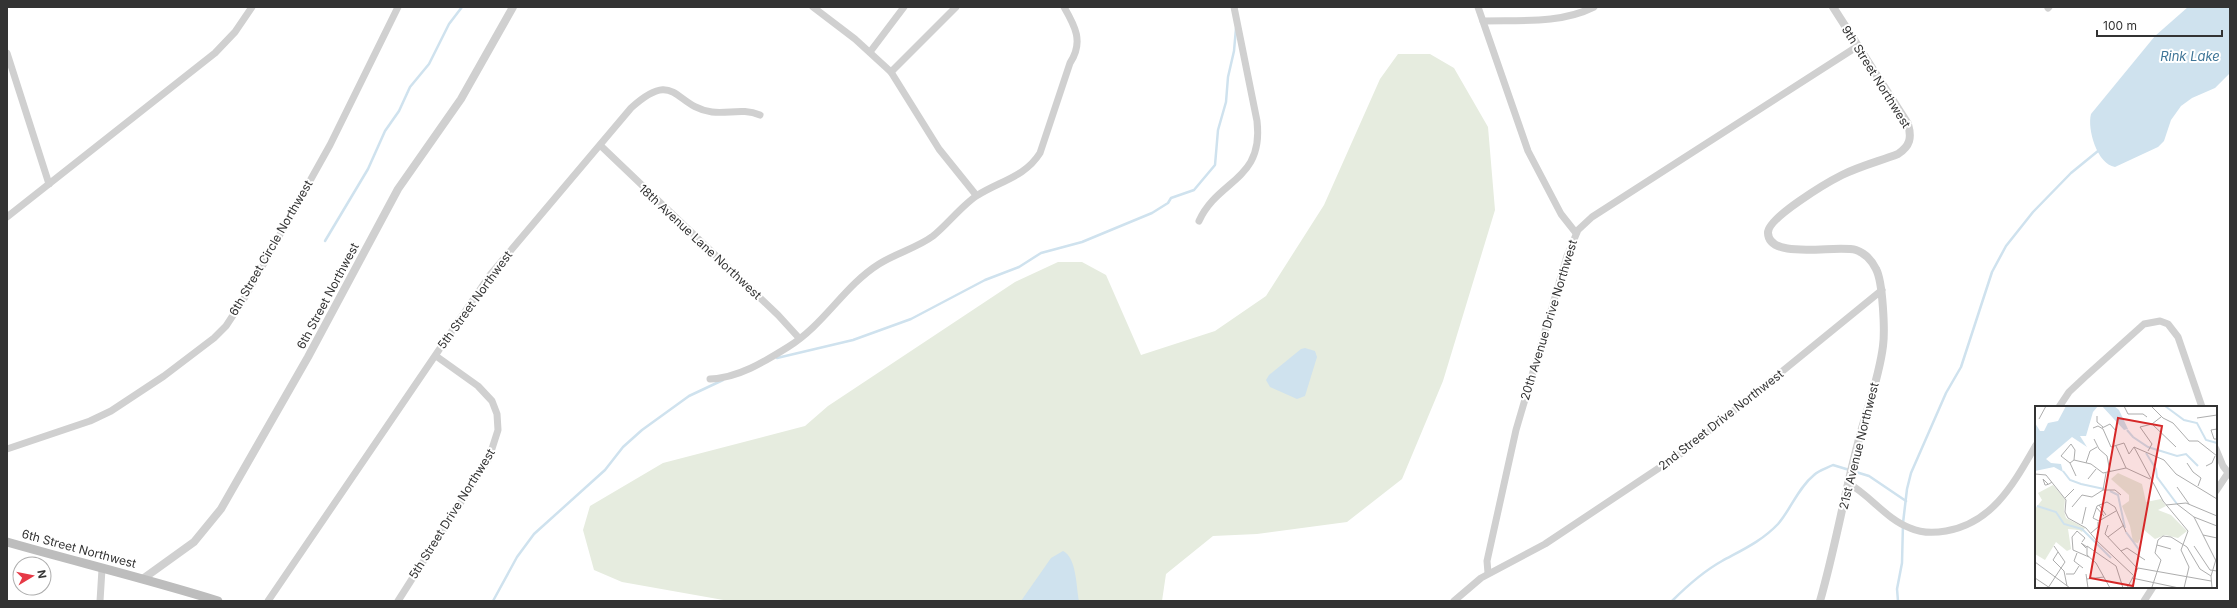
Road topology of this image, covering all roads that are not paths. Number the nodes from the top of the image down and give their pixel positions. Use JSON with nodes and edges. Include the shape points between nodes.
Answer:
{"nodes":[{"id":1,"x":252,"y":7,"type":"edge"},
{"id":2,"x":398,"y":7,"type":"edge"},
{"id":3,"x":513,"y":7,"type":"edge"},
{"id":4,"x":813,"y":7,"type":"edge"},
{"id":5,"x":904,"y":7,"type":"edge"},
{"id":6,"x":956,"y":7,"type":"edge"},
{"id":7,"x":1064,"y":7,"type":"edge"},
{"id":8,"x":1234,"y":7,"type":"edge"},
{"id":9,"x":1478,"y":7,"type":"edge"},
{"id":10,"x":1594,"y":7,"type":"edge"},
{"id":11,"x":1833,"y":7,"type":"edge"},
{"id":12,"x":1483,"y":21,"type":"junction"},
{"id":13,"x":1858,"y":46,"type":"junction"},
{"id":14,"x":870,"y":52,"type":"junction"},
{"id":15,"x":7,"y":53,"type":"edge"},
{"id":16,"x":891,"y":72,"type":"junction"},
{"id":17,"x":760,"y":115,"type":"dead end"},
{"id":18,"x":601,"y":146,"type":"junction"},
{"id":19,"x":49,"y":184,"type":"junction"},
{"id":20,"x":976,"y":195,"type":"junction"},
{"id":21,"x":7,"y":217,"type":"edge"},
{"id":22,"x":1199,"y":221,"type":"dead end"},
{"id":23,"x":1576,"y":233,"type":"junction"},
{"id":24,"x":1882,"y":290,"type":"junction"},
{"id":25,"x":799,"y":338,"type":"junction"},
{"id":26,"x":436,"y":356,"type":"junction"},
{"id":27,"x":710,"y":379,"type":"dead end"},
{"id":28,"x":2060,"y":406,"type":"edge"},
{"id":29,"x":2202,"y":406,"type":"edge"},
{"id":30,"x":2035,"y":447,"type":"edge"},
{"id":31,"x":7,"y":448,"type":"edge"},
{"id":32,"x":2217,"y":451,"type":"edge"},
{"id":33,"x":2229,"y":474,"type":"edge"},
{"id":34,"x":1848,"y":483,"type":"junction"},
{"id":35,"x":2217,"y":490,"type":"edge"},
{"id":36,"x":7,"y":542,"type":"edge"},
{"id":37,"x":102,"y":569,"type":"junction"},
{"id":38,"x":1488,"y":573,"type":"junction"},
{"id":39,"x":144,"y":578,"type":"junction"},
{"id":40,"x":2152,"y":588,"type":"edge"},
{"id":41,"x":100,"y":601,"type":"edge"},
{"id":42,"x":218,"y":601,"type":"edge"},
{"id":43,"x":268,"y":601,"type":"edge"},
{"id":44,"x":398,"y":601,"type":"edge"},
{"id":45,"x":1454,"y":601,"type":"edge"},
{"id":46,"x":1820,"y":601,"type":"edge"},
{"id":47,"x":2144,"y":601,"type":"edge"}],
"edges":[{"from":1,"to":19,"type":"street","via":[[235,32],[215,53]]},
{"from":2,"to":31,"type":"street","name":"6th Street Circle Northwest","via":[[330,145],[245,297],[226,326],[164,376],[111,411],[90,422]]},
{"from":3,"to":39,"type":"street","name":"6th Street Northwest","via":[[461,99],[398,189],[308,357],[221,509],[194,542]]},
{"from":4,"to":14,"type":"street"},
{"from":5,"to":14,"type":"street"},
{"from":6,"to":16,"type":"street"},
{"from":7,"to":20,"type":"street","via":[[1075,24],[1078,42],[1040,153],[1027,170]]},
{"from":8,"to":22,"type":"street","via":[[1257,121],[1257,148],[1241,176],[1211,202]]},
{"from":9,"to":12,"type":"street"},
{"from":10,"to":12,"type":"street","via":[[1578,14],[1553,19]]},
{"from":11,"to":13,"type":"street","name":"9th Street Northwest"},
{"from":12,"to":23,"type":"street","via":[[1528,151],[1561,214]]},
{"from":13,"to":23,"type":"street","name":"20th Avenue Drive Northwest","via":[[1592,217]]},
{"from":13,"to":24,"type":"street","name":"9th Street Northwest","via":[[1908,124],[1911,134],[1909,143],[1898,154],[1842,175],[1813,193],[1774,221],[1768,229],[1768,235],[1771,242],[1781,248],[1840,248],[1859,252],[1871,261],[1877,270]]},
{"from":14,"to":16,"type":"street"},
{"from":15,"to":19,"type":"street"},
{"from":16,"to":20,"type":"street","via":[[939,149]]},
{"from":17,"to":18,"type":"street","name":"5th Street Northwest","via":[[745,110],[711,112],[701,109],[670,90],[652,92],[631,108]]},
{"from":18,"to":25,"type":"street","name":"18th Avenue Lane Northwest"},
{"from":18,"to":26,"type":"street","name":"5th Street Northwest","via":[[490,276]]},
{"from":19,"to":21,"type":"street"},
{"from":20,"to":25,"type":"street","via":[[922,244],[880,263],[862,277],[810,331]]},
{"from":23,"to":38,"type":"street","name":"20th Avenue Drive Northwest","via":[[1516,430],[1487,561]]},
{"from":24,"to":34,"type":"street","name":"21st Avenue Northwest","via":[[1883,346]]},
{"from":24,"to":38,"type":"street","name":"2nd Street Drive Northwest","via":[[1683,452],[1545,544]]},
{"from":25,"to":27,"type":"street","via":[[736,375]]},
{"from":26,"to":43,"type":"street","name":"5th Street Northwest"},
{"from":26,"to":44,"type":"street","name":"5th Street Drive Northwest","via":[[478,386],[492,401],[497,414],[498,430],[489,458]]},
{"from":28,"to":29,"type":"street","via":[[2084,377],[2144,324],[2160,321],[2168,324],[2178,337]]},
{"from":30,"to":34,"type":"street","via":[[2012,485],[1994,507],[1970,524],[1956,529],[1938,532],[1910,528],[1892,518],[1864,493]]},
{"from":32,"to":33,"type":"street"},
{"from":33,"to":35,"type":"street"},
{"from":34,"to":46,"type":"street","name":"21st Avenue Northwest"},
{"from":36,"to":37,"type":"main road","name":"6th Street Northwest"},
{"from":37,"to":39,"type":"main road","name":"6th Street Northwest"},
{"from":37,"to":41,"type":"street"},
{"from":38,"to":45,"type":"street","name":"2nd Street Drive Northwest"},
{"from":39,"to":42,"type":"main road","name":"6th Street Northwest"},
{"from":40,"to":47,"type":"street"}]}
